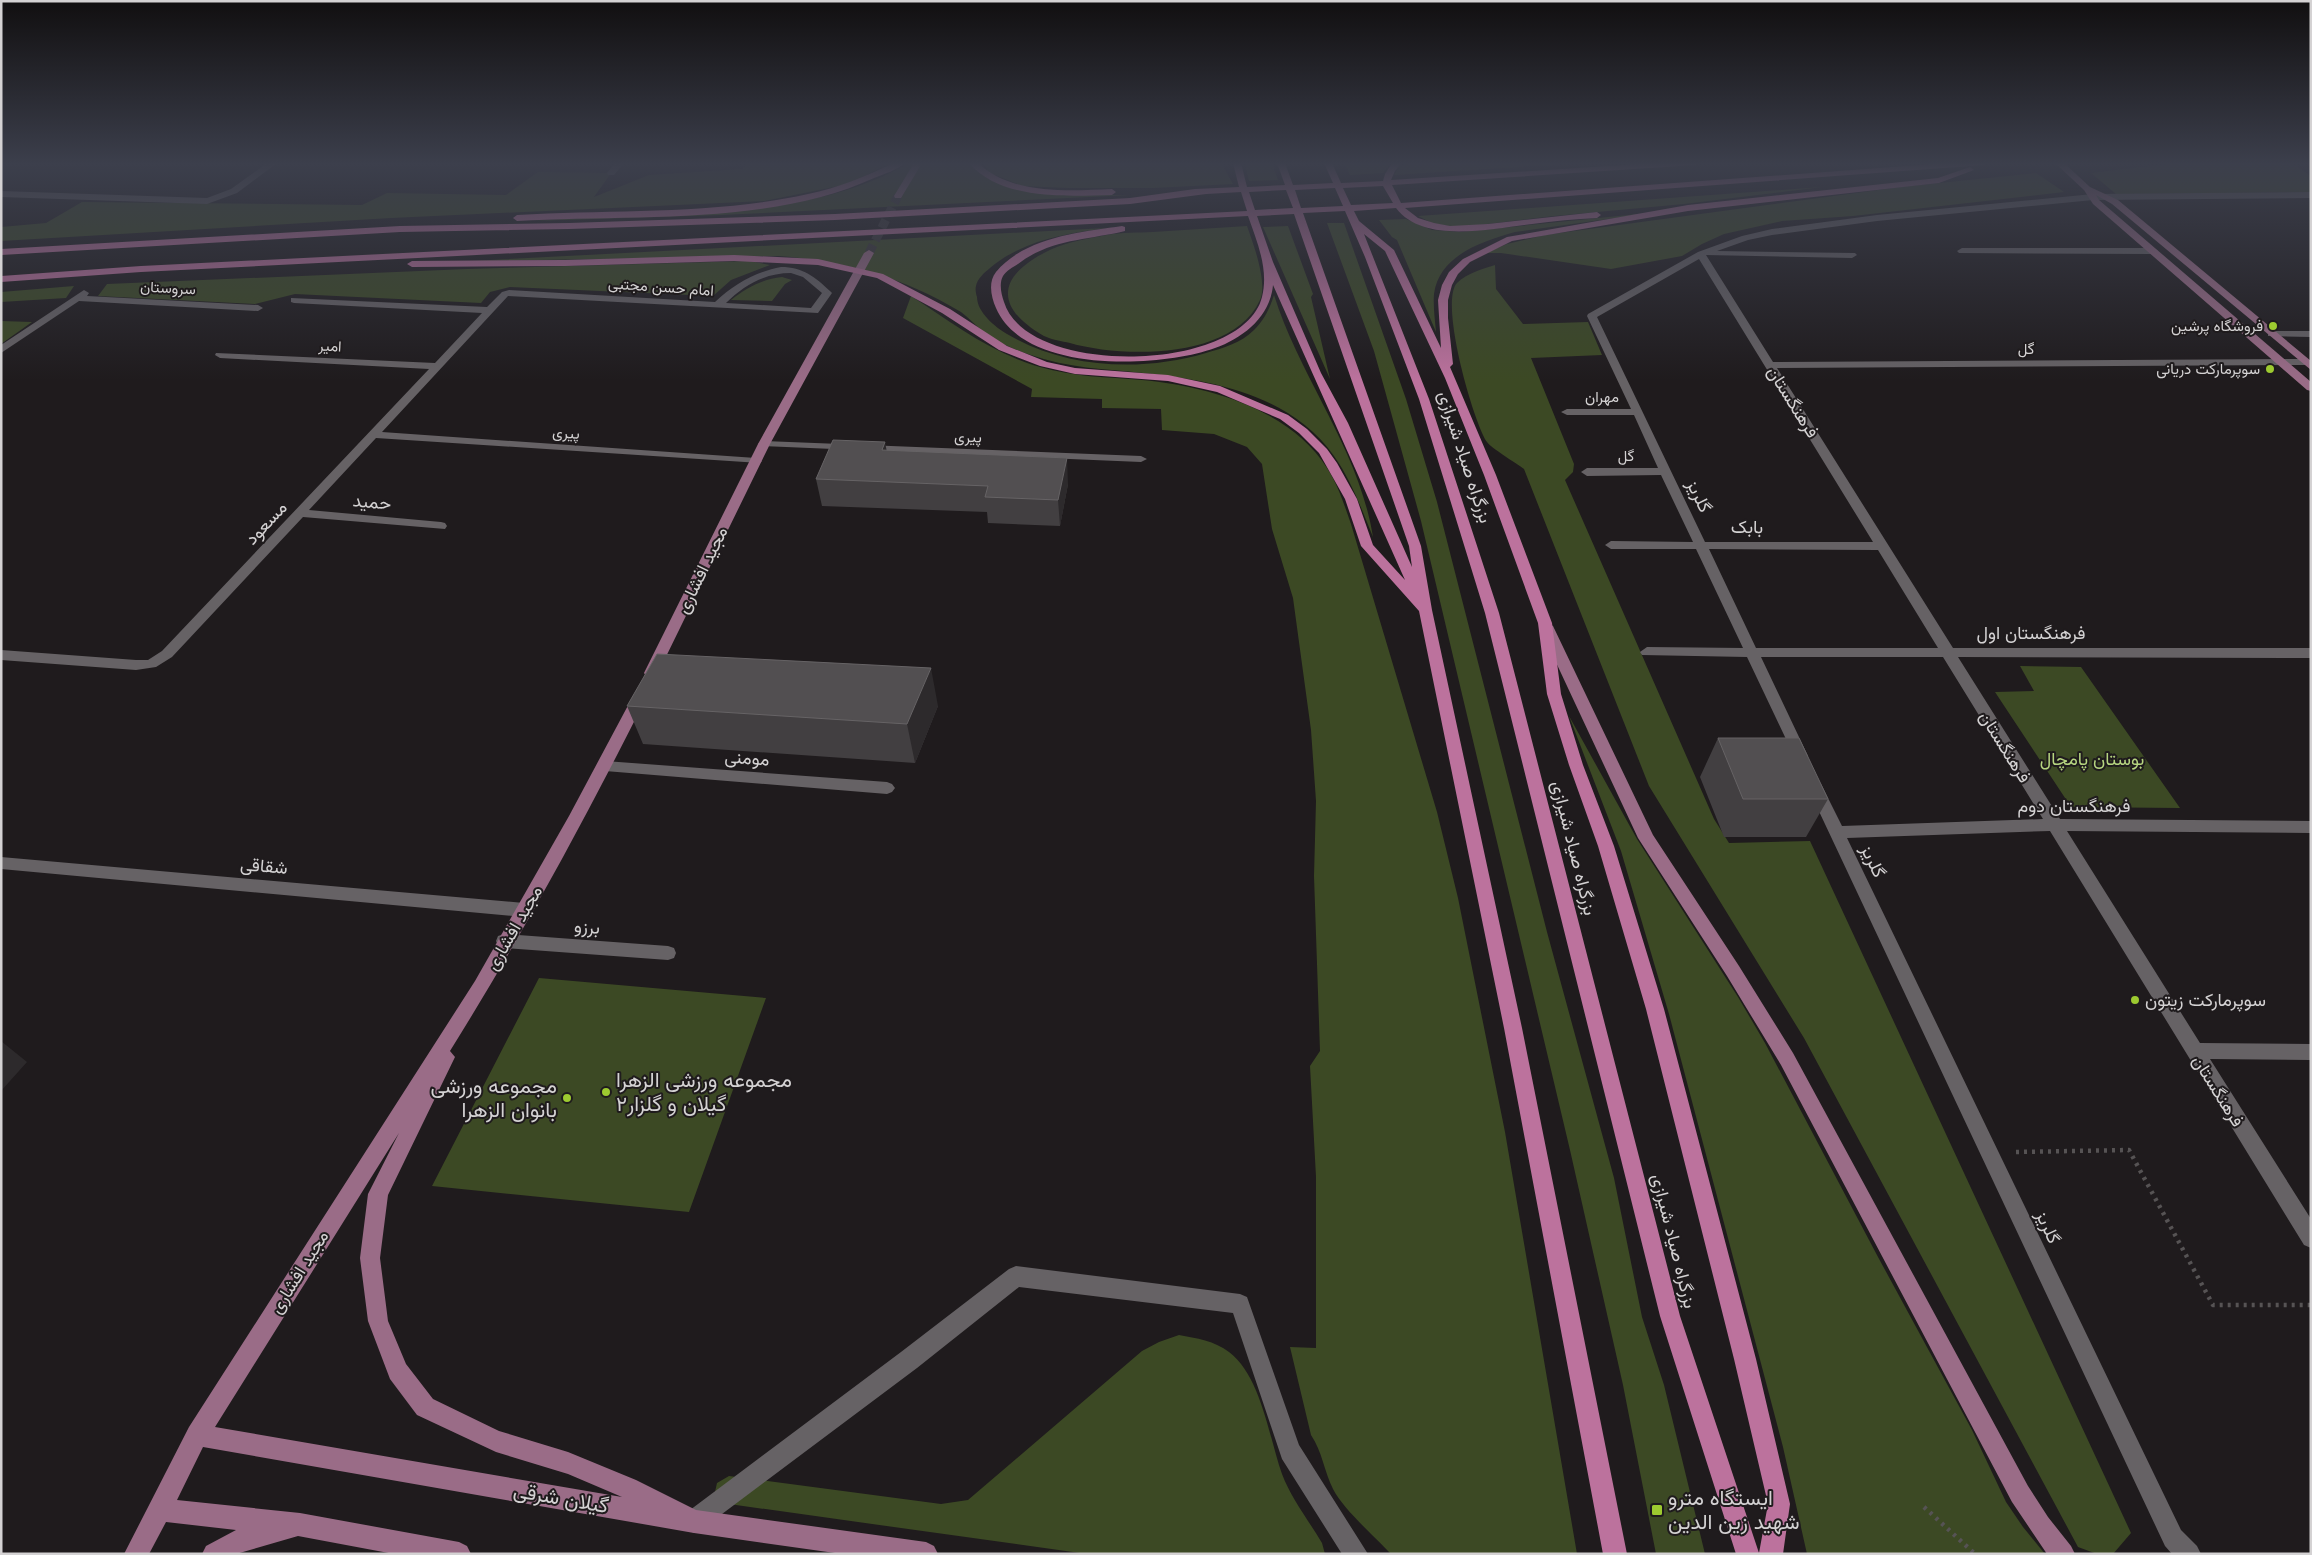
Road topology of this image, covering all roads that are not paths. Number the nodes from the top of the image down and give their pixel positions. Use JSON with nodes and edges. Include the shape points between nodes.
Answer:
{"nodes":[{"id":1,"x":286,"y":236,"type":"edge"},
{"id":2,"x":826,"y":236,"type":"edge"},
{"id":3,"x":1078,"y":236,"type":"edge"},
{"id":4,"x":1259,"y":236,"type":"edge"},
{"id":5,"x":1306,"y":236,"type":"edge"},
{"id":6,"x":1360,"y":236,"type":"edge"},
{"id":7,"x":1372,"y":236,"type":"edge"},
{"id":8,"x":1530,"y":236,"type":"edge"},
{"id":9,"x":1756,"y":236,"type":"edge"},
{"id":10,"x":2135,"y":236,"type":"edge"},
{"id":11,"x":2154,"y":236,"type":"edge"},
{"id":12,"x":1962,"y":251,"type":"dead end"},
{"id":13,"x":2153,"y":251,"type":"junction"},
{"id":14,"x":1,"y":252,"type":"edge"},
{"id":15,"x":869,"y":253,"type":"tunnel mouth"},
{"id":16,"x":1702,"y":254,"type":"junction"},
{"id":17,"x":1852,"y":255,"type":"dead end"},
{"id":18,"x":1268,"y":262,"type":"junction"},
{"id":19,"x":232,"y":265,"type":"junction"},
{"id":20,"x":3,"y":279,"type":"edge"},
{"id":21,"x":88,"y":290,"type":"dead end"},
{"id":22,"x":506,"y":293,"type":"joint"},
{"id":23,"x":76,"y":298,"type":"junction"},
{"id":24,"x":294,"y":300,"type":"dead end"},
{"id":25,"x":718,"y":306,"type":"junction"},
{"id":26,"x":258,"y":308,"type":"dead end"},
{"id":27,"x":488,"y":310,"type":"junction"},
{"id":28,"x":2272,"y":334,"type":"junction"},
{"id":29,"x":2311,"y":334,"type":"edge"},
{"id":30,"x":1,"y":350,"type":"edge"},
{"id":31,"x":220,"y":355,"type":"dead end"},
{"id":32,"x":2282,"y":362,"type":"junction"},
{"id":33,"x":1770,"y":365,"type":"junction"},
{"id":34,"x":2308,"y":365,"type":"edge"},
{"id":35,"x":438,"y":366,"type":"junction"},
{"id":36,"x":1450,"y":378,"type":"junction"},
{"id":37,"x":2311,"y":388,"type":"edge"},
{"id":38,"x":1567,"y":412,"type":"dead end"},
{"id":39,"x":1637,"y":412,"type":"junction"},
{"id":40,"x":374,"y":435,"type":"junction"},
{"id":41,"x":764,"y":444,"type":"junction"},
{"id":42,"x":1141,"y":459,"type":"dead end"},
{"id":43,"x":756,"y":460,"type":"junction"},
{"id":44,"x":1665,"y":471,"type":"junction"},
{"id":45,"x":1587,"y":472,"type":"dead end"},
{"id":46,"x":300,"y":513,"type":"junction"},
{"id":47,"x":441,"y":526,"type":"dead end"},
{"id":48,"x":1611,"y":544,"type":"dead end"},
{"id":49,"x":1700,"y":544,"type":"junction"},
{"id":50,"x":1882,"y":546,"type":"junction"},
{"id":51,"x":1425,"y":610,"type":"junction"},
{"id":52,"x":1545,"y":623,"type":"junction"},
{"id":53,"x":1751,"y":651,"type":"junction"},
{"id":54,"x":1647,"y":652,"type":"dead end"},
{"id":55,"x":1946,"y":652,"type":"junction"},
{"id":56,"x":2311,"y":653,"type":"edge"},
{"id":57,"x":1,"y":656,"type":"edge"},
{"id":58,"x":605,"y":766,"type":"junction"},
{"id":59,"x":887,"y":788,"type":"dead end"},
{"id":60,"x":2053,"y":825,"type":"junction"},
{"id":61,"x":2311,"y":827,"type":"edge"},
{"id":62,"x":1837,"y":832,"type":"junction"},
{"id":63,"x":1,"y":862,"type":"edge"},
{"id":64,"x":524,"y":910,"type":"junction"},
{"id":65,"x":504,"y":941,"type":"junction"},
{"id":66,"x":668,"y":953,"type":"dead end"},
{"id":67,"x":481,"y":986,"type":"junction"},
{"id":68,"x":2193,"y":1051,"type":"junction"},
{"id":69,"x":2311,"y":1052,"type":"edge"},
{"id":70,"x":2311,"y":1238,"type":"edge"},
{"id":71,"x":197,"y":1435,"type":"junction"},
{"id":72,"x":160,"y":1510,"type":"junction"},
{"id":73,"x":694,"y":1521,"type":"junction"},
{"id":74,"x":300,"y":1525,"type":"junction"},
{"id":75,"x":2181,"y":1546,"type":"edge"},
{"id":76,"x":136,"y":1554,"type":"edge"},
{"id":77,"x":214,"y":1554,"type":"edge"},
{"id":78,"x":459,"y":1554,"type":"edge"},
{"id":79,"x":926,"y":1554,"type":"edge"},
{"id":80,"x":1356,"y":1554,"type":"edge"},
{"id":81,"x":1615,"y":1554,"type":"edge"},
{"id":82,"x":1748,"y":1554,"type":"edge"},
{"id":83,"x":1771,"y":1554,"type":"edge"},
{"id":84,"x":2063,"y":1554,"type":"edge"}],
"edges":[{"from":1,"to":14,"type":"highway"},
{"from":2,"to":19,"type":"highway"},
{"from":3,"to":18,"type":"highway","via":[[1020,256],[998,276],[996,290],[1000,306],[1009,320],[1027,335],[1052,348],[1080,356],[1128,360],[1160,358],[1231,338],[1244,329],[1266,302]]},
{"from":4,"to":18,"type":"highway"},
{"from":5,"to":51,"type":"highway","via":[[1415,546]]},
{"from":6,"to":82,"type":"highway","name":"بزرگراه صیاد شیرازی","via":[[1424,399],[1492,613],[1670,1316]]},
{"from":7,"to":36,"type":"highway","via":[[1389,250]]},
{"from":8,"to":36,"type":"highway","via":[[1491,246],[1465,261],[1448,280],[1443,292],[1443,320]]},
{"from":9,"to":16,"type":"street"},
{"from":10,"to":13,"type":"main road"},
{"from":11,"to":28,"type":"main road"},
{"from":12,"to":13,"type":"street"},
{"from":13,"to":32,"type":"main road"},
{"from":15,"to":41,"type":"main road","name":"مجید افشاری"},
{"from":16,"to":17,"type":"street"},
{"from":16,"to":33,"type":"street","name":"فرهنگستان"},
{"from":16,"to":39,"type":"street","name":"گلریز","via":[[1592,316]]},
{"from":18,"to":51,"type":"highway"},
{"from":19,"to":20,"type":"highway"},
{"from":19,"to":51,"type":"highway","via":[[742,258],[793,260],[880,276],[946,311],[1018,356],[1075,371],[1195,383],[1220,389],[1284,417],[1323,451],[1350,499],[1367,546]]},
{"from":21,"to":23,"type":"street"},
{"from":22,"to":25,"type":"street","name":"امام حسن مجتبی"},
{"from":22,"to":27,"type":"street","name":"مسعود"},
{"from":23,"to":26,"type":"street","name":"سروستان"},
{"from":23,"to":30,"type":"street"},
{"from":24,"to":27,"type":"street"},
{"from":25,"to":25,"type":"street","name":"امام حسن مجتبی","via":[[814,311],[827,293],[803,274],[790,270],[750,280],[727,295]]},
{"from":27,"to":35,"type":"street","name":"مسعود"},
{"from":28,"to":29,"type":"street"},
{"from":28,"to":34,"type":"main road"},
{"from":31,"to":35,"type":"street","name":"امیر"},
{"from":32,"to":33,"type":"street","name":"گل"},
{"from":32,"to":34,"type":"street","name":"گل"},
{"from":32,"to":37,"type":"main road"},
{"from":33,"to":50,"type":"street","name":"فرهنگستان"},
{"from":35,"to":40,"type":"street","name":"مسعود"},
{"from":36,"to":52,"type":"highway"},
{"from":38,"to":39,"type":"street","name":"مهران"},
{"from":39,"to":44,"type":"street","name":"گلریز"},
{"from":40,"to":43,"type":"street","name":"پیری"},
{"from":40,"to":46,"type":"street","name":"مسعود"},
{"from":41,"to":42,"type":"street","name":"پیری"},
{"from":41,"to":43,"type":"main road","name":"مجید افشاری"},
{"from":43,"to":58,"type":"main road","name":"مجید افشاری"},
{"from":44,"to":45,"type":"street","name":"گل"},
{"from":44,"to":49,"type":"street","name":"گلریز"},
{"from":46,"to":47,"type":"street","name":"حمید"},
{"from":46,"to":57,"type":"street","name":"مسعود","via":[[167,654],[150,664]]},
{"from":48,"to":49,"type":"street","name":"بابک"},
{"from":49,"to":50,"type":"street","name":"بابک"},
{"from":49,"to":53,"type":"street","name":"گلریز"},
{"from":50,"to":55,"type":"street","name":"فرهنگستان"},
{"from":51,"to":81,"type":"highway","via":[[1513,1028]]},
{"from":52,"to":83,"type":"highway","via":[[1554,694],[1606,846],[1655,1009],[1745,1359],[1779,1504]]},
{"from":52,"to":84,"type":"main road","via":[[1646,838],[1787,1060],[2016,1488],[2044,1534]]},
{"from":53,"to":54,"type":"street","name":"فرهنگستان اول"},
{"from":53,"to":55,"type":"street","name":"فرهنگستان اول"},
{"from":53,"to":62,"type":"street","name":"گلریز"},
{"from":55,"to":56,"type":"street","name":"فرهنگستان اول"},
{"from":55,"to":60,"type":"street","name":"فرهنگستان"},
{"from":58,"to":59,"type":"street","name":"مومنی"},
{"from":58,"to":64,"type":"main road","name":"مجید افشاری"},
{"from":60,"to":61,"type":"street","name":"فرهنگستان دوم"},
{"from":60,"to":62,"type":"street","name":"فرهنگستان دوم"},
{"from":60,"to":68,"type":"street","name":"فرهنگستان"},
{"from":62,"to":75,"type":"street","name":"گلریز"},
{"from":63,"to":64,"type":"street","name":"شقاقی"},
{"from":64,"to":65,"type":"main road","name":"مجید افشاری"},
{"from":65,"to":66,"type":"street","name":"برزو"},
{"from":65,"to":67,"type":"main road","name":"مجید افشاری"},
{"from":67,"to":71,"type":"main road","name":"مجید افشاری"},
{"from":67,"to":73,"type":"main road","via":[[378,1194],[370,1258],[378,1321],[398,1371],[424,1407],[496,1441],[568,1463],[628,1488]]},
{"from":68,"to":69,"type":"street"},
{"from":68,"to":70,"type":"street","name":"فرهنگستان"},
{"from":71,"to":72,"type":"main road","name":"مجید افشاری"},
{"from":71,"to":73,"type":"main road","name":"گیلان شرقی"},
{"from":72,"to":74,"type":"main road"},
{"from":72,"to":76,"type":"main road","name":"مجید افشاری"},
{"from":73,"to":79,"type":"main road","name":"گیلان شرقی"},
{"from":73,"to":80,"type":"street","via":[[1016,1276],[1240,1304],[1290,1451]]},
{"from":74,"to":77,"type":"main road","via":[[234,1542]]},
{"from":74,"to":78,"type":"main road"}]}
